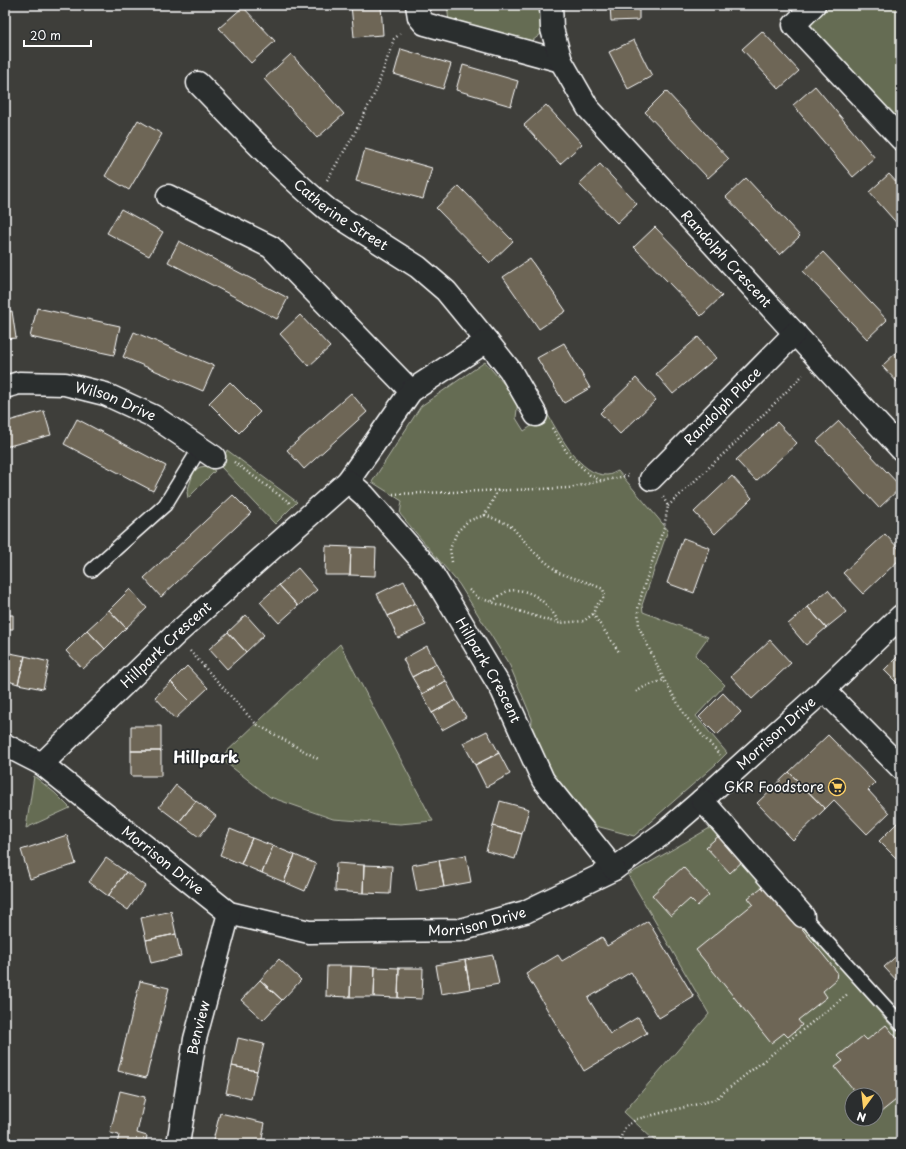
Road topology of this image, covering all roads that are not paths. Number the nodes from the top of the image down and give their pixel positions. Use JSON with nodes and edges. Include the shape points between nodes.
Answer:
{"nodes":[{"id":1,"x":551,"y":5,"type":"edge"},
{"id":2,"x":814,"y":5,"type":"edge"},
{"id":3,"x":418,"y":11,"type":"edge"},
{"id":4,"x":561,"y":61,"type":"junction"},
{"id":5,"x":198,"y":83,"type":"dead end"},
{"id":6,"x":901,"y":139,"type":"edge"},
{"id":7,"x":168,"y":196,"type":"dead end"},
{"id":8,"x":795,"y":333,"type":"junction"},
{"id":9,"x":487,"y":341,"type":"junction"},
{"id":10,"x":5,"y":387,"type":"edge"},
{"id":11,"x":411,"y":391,"type":"junction"},
{"id":12,"x":536,"y":414,"type":"road end"},
{"id":13,"x":901,"y":449,"type":"edge"},
{"id":14,"x":207,"y":452,"type":"joint"},
{"id":15,"x":651,"y":479,"type":"road end"},
{"id":16,"x":356,"y":488,"type":"junction"},
{"id":17,"x":92,"y":570,"type":"dead end"},
{"id":18,"x":901,"y":616,"type":"edge"},
{"id":19,"x":824,"y":690,"type":"junction"},
{"id":20,"x":5,"y":745,"type":"edge"},
{"id":21,"x":42,"y":764,"type":"junction"},
{"id":22,"x":901,"y":768,"type":"edge"},
{"id":23,"x":702,"y":800,"type":"junction"},
{"id":24,"x":614,"y":869,"type":"junction"},
{"id":25,"x":229,"y":913,"type":"junction"},
{"id":26,"x":803,"y":916,"type":"joint"},
{"id":27,"x":901,"y":1024,"type":"edge"},
{"id":28,"x":178,"y":1144,"type":"edge"}],
"edges":[{"from":1,"to":4,"type":"street","name":"Randolph Crescent","via":[[552,29]]},
{"from":2,"to":6,"type":"street","via":[[794,25]]},
{"from":3,"to":4,"type":"street","via":[[425,24]]},
{"from":4,"to":8,"type":"street","name":"Randolph Crescent","via":[[588,108]]},
{"from":5,"to":9,"type":"street","name":"Catherine Street","via":[[297,184],[333,213],[418,267],[446,291]]},
{"from":7,"to":11,"type":"street","via":[[271,247]]},
{"from":8,"to":13,"type":"street","name":"Randolph Crescent"},
{"from":8,"to":15,"type":"street","name":"Randolph Place"},
{"from":9,"to":11,"type":"street"},
{"from":9,"to":12,"type":"street","via":[[510,370]]},
{"from":10,"to":14,"type":"street","name":"Wilson Drive","via":[[18,383],[65,384],[105,394],[153,416]]},
{"from":11,"to":16,"type":"street","name":"Hillpark Crescent"},
{"from":14,"to":17,"type":"lane","via":[[165,505]]},
{"from":16,"to":21,"type":"street","name":"Hillpark Crescent","via":[[308,516],[175,635]]},
{"from":16,"to":24,"type":"street","name":"Hillpark Crescent","via":[[430,570],[502,690],[543,780]]},
{"from":18,"to":19,"type":"street","name":"Morrison Drive"},
{"from":19,"to":22,"type":"street"},
{"from":19,"to":23,"type":"street","name":"Morrison Drive"},
{"from":20,"to":21,"type":"street","name":"Morrison Drive"},
{"from":21,"to":25,"type":"street","name":"Morrison Drive"},
{"from":23,"to":24,"type":"street","name":"Morrison Drive","via":[[665,832]]},
{"from":23,"to":26,"type":"street"},
{"from":24,"to":25,"type":"street","name":"Morrison Drive","via":[[525,912],[460,930],[309,932]]},
{"from":25,"to":28,"type":"street","name":"Benview","via":[[195,1038]]},
{"from":26,"to":27,"type":"lane"}]}
